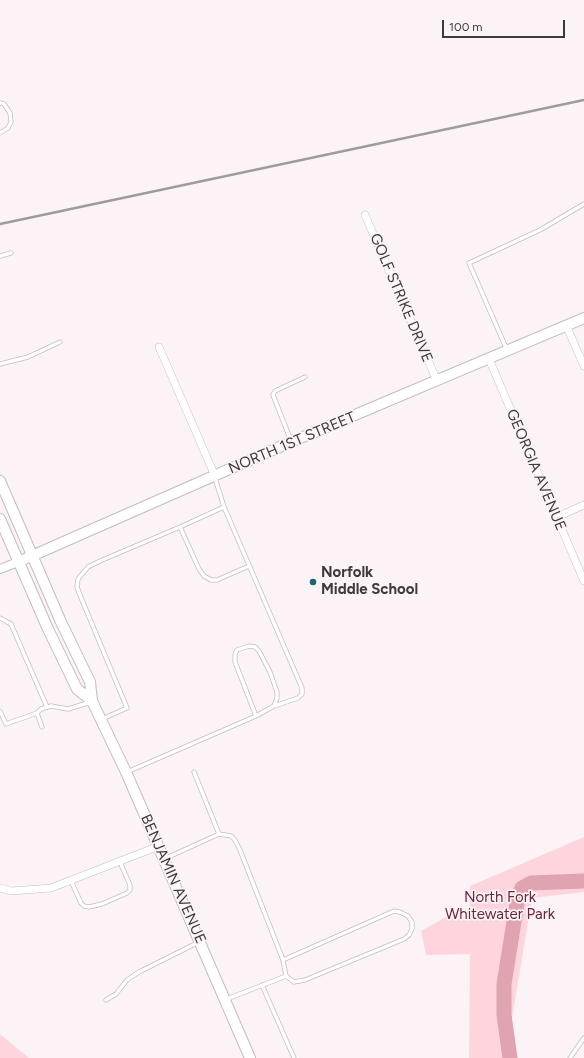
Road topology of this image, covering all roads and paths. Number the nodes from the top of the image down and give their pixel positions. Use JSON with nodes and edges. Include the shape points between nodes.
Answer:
{"nodes":[{"id":1,"x":0,"y":103,"type":"edge"},
{"id":2,"x":0,"y":133,"type":"edge"},
{"id":3,"x":584,"y":204,"type":"edge"},
{"id":4,"x":365,"y":215,"type":"dead end"},
{"id":5,"x":11,"y":253,"type":"dead end"},
{"id":6,"x":0,"y":256,"type":"edge"},
{"id":7,"x":584,"y":318,"type":"edge"},
{"id":8,"x":566,"y":325,"type":"junction"},
{"id":9,"x":60,"y":342,"type":"dead end"},
{"id":10,"x":159,"y":347,"type":"dead end"},
{"id":11,"x":507,"y":350,"type":"junction"},
{"id":12,"x":488,"y":359,"type":"junction"},
{"id":13,"x":0,"y":364,"type":"edge"},
{"id":14,"x":584,"y":366,"type":"edge"},
{"id":15,"x":305,"y":377,"type":"dead end"},
{"id":16,"x":437,"y":381,"type":"junction"},
{"id":17,"x":291,"y":442,"type":"junction"},
{"id":18,"x":215,"y":476,"type":"junction"},
{"id":19,"x":0,"y":481,"type":"edge"},
{"id":20,"x":584,"y":505,"type":"edge"},
{"id":21,"x":224,"y":507,"type":"junction"},
{"id":22,"x":557,"y":517,"type":"junction"},
{"id":23,"x":0,"y":519,"type":"edge"},
{"id":24,"x":180,"y":527,"type":"junction"},
{"id":25,"x":32,"y":556,"type":"junction"},
{"id":26,"x":18,"y":562,"type":"junction"},
{"id":27,"x":249,"y":566,"type":"junction"},
{"id":28,"x":0,"y":569,"type":"edge"},
{"id":29,"x":584,"y":581,"type":"edge"},
{"id":30,"x":0,"y":618,"type":"edge"},
{"id":31,"x":92,"y":701,"type":"junction"},
{"id":32,"x":274,"y":706,"type":"junction"},
{"id":33,"x":47,"y":708,"type":"junction"},
{"id":34,"x":0,"y":710,"type":"edge"},
{"id":35,"x":37,"y":712,"type":"junction"},
{"id":36,"x":256,"y":716,"type":"junction"},
{"id":37,"x":101,"y":719,"type":"junction"},
{"id":38,"x":42,"y":727,"type":"dead end"},
{"id":39,"x":126,"y":772,"type":"junction"},
{"id":40,"x":194,"y":772,"type":"dead end"},
{"id":41,"x":219,"y":834,"type":"junction"},
{"id":42,"x":159,"y":846,"type":"junction"},
{"id":43,"x":164,"y":859,"type":"junction"},
{"id":44,"x":120,"y":862,"type":"junction"},
{"id":45,"x":71,"y":881,"type":"junction"},
{"id":46,"x":0,"y":888,"type":"edge"},
{"id":47,"x":200,"y":941,"type":"junction"},
{"id":48,"x":283,"y":960,"type":"junction"},
{"id":49,"x":286,"y":976,"type":"junction"},
{"id":50,"x":262,"y":985,"type":"junction"},
{"id":51,"x":106,"y":1000,"type":"dead end"},
{"id":52,"x":226,"y":1000,"type":"junction"},
{"id":53,"x":584,"y":1038,"type":"edge"},
{"id":54,"x":250,"y":1058,"type":"edge"},
{"id":55,"x":294,"y":1058,"type":"edge"},
{"id":56,"x":570,"y":1058,"type":"edge"}],
"edges":[{"from":1,"to":2,"type":"lane","via":[[4,104],[10,113],[11,122],[8,128]]},
{"from":3,"to":11,"type":"lane","via":[[540,230],[469,263]]},
{"from":4,"to":16,"type":"street","name":"GOLF STRIKE DRIVE"},
{"from":5,"to":6,"type":"lane"},
{"from":7,"to":8,"type":"main road","name":"NORTH 1ST STREET"},
{"from":8,"to":11,"type":"main road","name":"NORTH 1ST STREET"},
{"from":8,"to":14,"type":"street"},
{"from":9,"to":13,"type":"lane","via":[[28,357]]},
{"from":10,"to":18,"type":"street"},
{"from":11,"to":12,"type":"main road","name":"NORTH 1ST STREET"},
{"from":12,"to":16,"type":"main road","name":"NORTH 1ST STREET"},
{"from":12,"to":22,"type":"street","name":"GEORGIA AVENUE"},
{"from":15,"to":17,"type":"lane","via":[[275,391],[273,395]]},
{"from":16,"to":17,"type":"main road","name":"NORTH 1ST STREET"},
{"from":17,"to":18,"type":"main road","name":"NORTH 1ST STREET"},
{"from":18,"to":21,"type":"lane"},
{"from":18,"to":25,"type":"main road","name":"NORTH 1ST STREET"},
{"from":19,"to":25,"type":"main road","name":"BENJAMIN AVENUE"},
{"from":20,"to":22,"type":"street"},
{"from":21,"to":24,"type":"lane"},
{"from":21,"to":27,"type":"lane"},
{"from":22,"to":29,"type":"street","name":"GEORGIA AVENUE"},
{"from":23,"to":26,"type":"main road","name":"BENJAMIN AVENUE"},
{"from":24,"to":27,"type":"lane","via":[[199,569],[211,580],[217,580]]},
{"from":24,"to":37,"type":"lane","via":[[100,561],[88,568],[78,579],[82,600],[128,708]]},
{"from":25,"to":26,"type":"main road","name":"NORTH 1ST STREET"},
{"from":25,"to":31,"type":"main road","name":"BENJAMIN AVENUE","via":[[90,682]]},
{"from":26,"to":28,"type":"street","name":"NORTH 1ST STREET"},
{"from":26,"to":31,"type":"main road","name":"BENJAMIN AVENUE","via":[[77,689]]},
{"from":27,"to":32,"type":"lane","via":[[302,688],[302,694],[298,698]]},
{"from":30,"to":33,"type":"lane","via":[[11,624]]},
{"from":31,"to":33,"type":"lane","via":[[68,709],[57,706]]},
{"from":31,"to":37,"type":"main road","name":"BENJAMIN AVENUE"},
{"from":32,"to":36,"type":"lane"},
{"from":32,"to":36,"type":"lane","via":[[277,692],[259,651],[249,646],[237,650],[235,662]]},
{"from":33,"to":35,"type":"lane"},
{"from":34,"to":35,"type":"lane","via":[[6,724]]},
{"from":35,"to":38,"type":"lane"},
{"from":36,"to":39,"type":"lane"},
{"from":37,"to":39,"type":"main road","name":"BENJAMIN AVENUE"},
{"from":39,"to":42,"type":"main road","name":"BENJAMIN AVENUE"},
{"from":40,"to":41,"type":"lane"},
{"from":41,"to":43,"type":"lane"},
{"from":41,"to":48,"type":"lane","via":[[231,836],[235,840]]},
{"from":42,"to":43,"type":"main road","name":"BENJAMIN AVENUE"},
{"from":42,"to":44,"type":"street"},
{"from":43,"to":47,"type":"main road","name":"BENJAMIN AVENUE"},
{"from":44,"to":45,"type":"street"},
{"from":44,"to":45,"type":"lane","via":[[130,890],[102,904],[84,906]]},
{"from":45,"to":46,"type":"street","via":[[50,888],[28,891]]},
{"from":47,"to":51,"type":"lane","via":[[139,972]]},
{"from":47,"to":52,"type":"main road","name":"BENJAMIN AVENUE"},
{"from":48,"to":49,"type":"lane"},
{"from":48,"to":49,"type":"lane","via":[[394,911],[408,916],[412,922],[412,929],[404,939],[305,980],[294,982]]},
{"from":49,"to":50,"type":"lane"},
{"from":50,"to":52,"type":"lane"},
{"from":50,"to":55,"type":"lane"},
{"from":52,"to":54,"type":"main road","name":"BENJAMIN AVENUE"},
{"from":53,"to":56,"type":"lane"}]}
